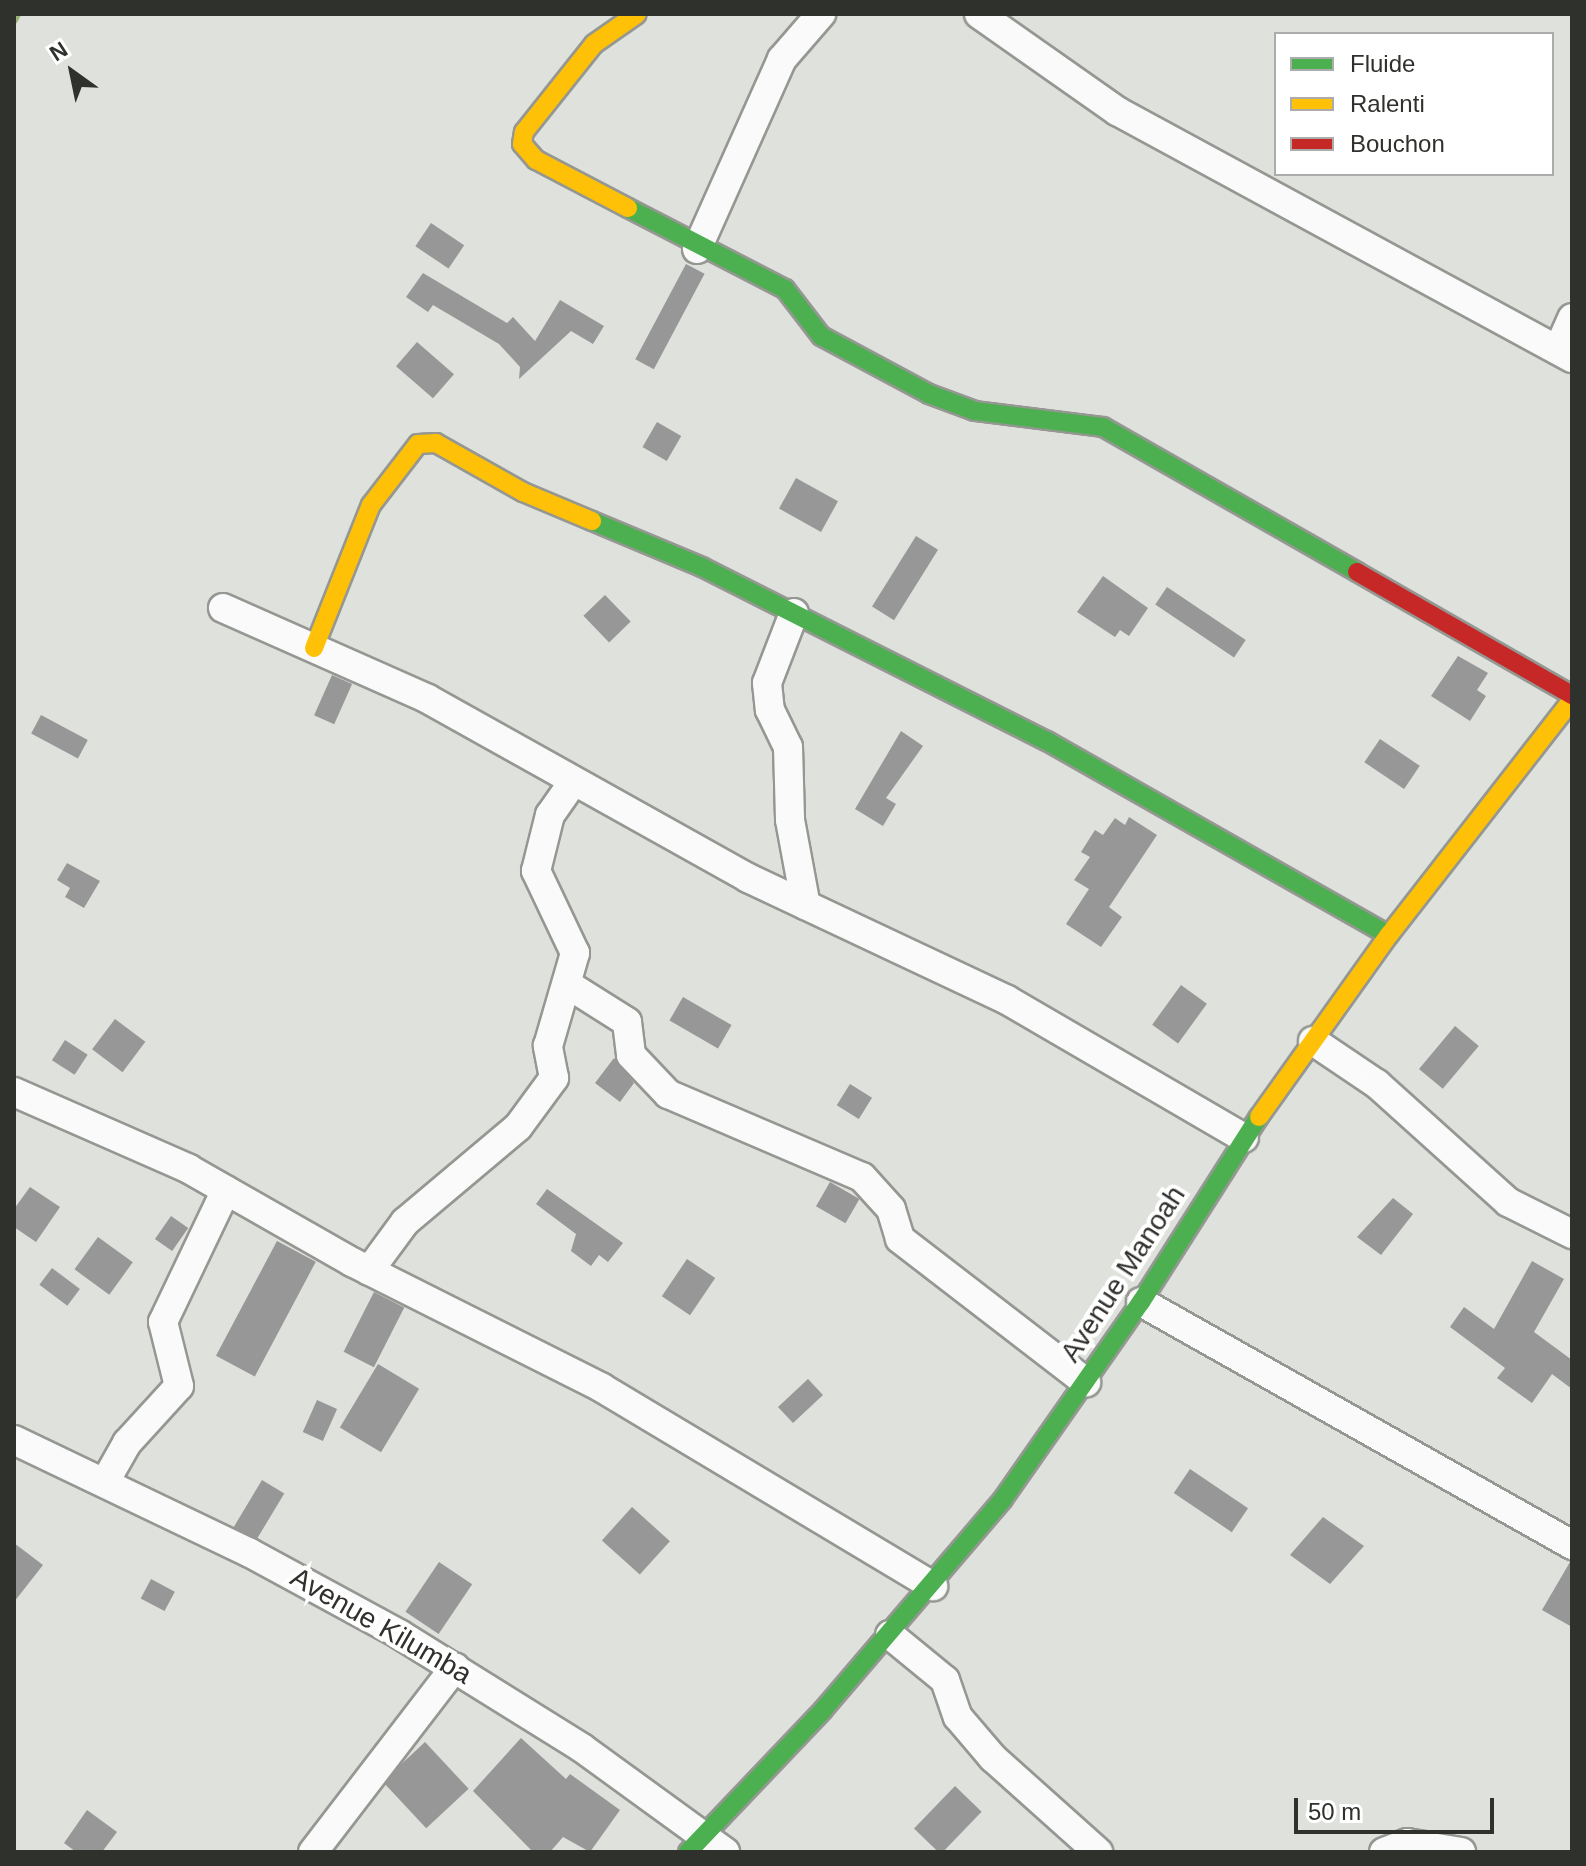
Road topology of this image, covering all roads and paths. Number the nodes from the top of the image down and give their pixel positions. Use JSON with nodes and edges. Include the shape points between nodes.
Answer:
{"nodes":[{"id":1,"x":637,"y":14,"type":"edge"},
{"id":2,"x":821,"y":14,"type":"edge"},
{"id":3,"x":979,"y":14,"type":"edge"},
{"id":4,"x":697,"y":249,"type":"junction"},
{"id":5,"x":1572,"y":318,"type":"edge"},
{"id":6,"x":1565,"y":354,"type":"edge"},
{"id":7,"x":223,"y":608,"type":"dead end"},
{"id":8,"x":794,"y":613,"type":"junction"},
{"id":9,"x":314,"y":648,"type":"junction"},
{"id":10,"x":1572,"y":698,"type":"edge"},
{"id":11,"x":572,"y":783,"type":"junction"},
{"id":12,"x":806,"y":906,"type":"junction"},
{"id":13,"x":1389,"y":935,"type":"junction"},
{"id":14,"x":567,"y":984,"type":"junction"},
{"id":15,"x":1313,"y":1041,"type":"junction"},
{"id":16,"x":14,"y":1092,"type":"edge"},
{"id":17,"x":1244,"y":1138,"type":"junction"},
{"id":18,"x":226,"y":1190,"type":"junction"},
{"id":19,"x":1572,"y":1234,"type":"edge"},
{"id":20,"x":369,"y":1271,"type":"junction"},
{"id":21,"x":1141,"y":1302,"type":"junction"},
{"id":22,"x":1086,"y":1382,"type":"junction"},
{"id":23,"x":14,"y":1440,"type":"edge"},
{"id":24,"x":105,"y":1482,"type":"junction"},
{"id":25,"x":1572,"y":1545,"type":"edge"},
{"id":26,"x":933,"y":1586,"type":"junction"},
{"id":27,"x":890,"y":1635,"type":"junction"},
{"id":28,"x":455,"y":1667,"type":"junction"},
{"id":29,"x":706,"y":1847,"type":"edge"},
{"id":30,"x":313,"y":1852,"type":"edge"},
{"id":31,"x":1098,"y":1852,"type":"edge"},
{"id":32,"x":1384,"y":1852,"type":"edge"},
{"id":33,"x":1461,"y":1852,"type":"edge"}],
"edges":[{"from":1,"to":4,"type":"street","via":[[584,55],[524,132],[522,144],[536,160]]},
{"from":2,"to":4,"type":"street","via":[[782,59]]},
{"from":3,"to":6,"type":"street","via":[[1117,111]]},
{"from":4,"to":10,"type":"street","via":[[785,289],[821,336],[929,394],[975,411],[1103,427]]},
{"from":5,"to":6,"type":"street"},
{"from":7,"to":9,"type":"street"},
{"from":8,"to":9,"type":"street","via":[[523,492],[436,443],[418,444],[371,505]]},
{"from":8,"to":12,"type":"street","via":[[767,683],[770,710],[788,747],[790,820]]},
{"from":8,"to":13,"type":"street","via":[[1047,741]]},
{"from":9,"to":11,"type":"street","via":[[428,699]]},
{"from":10,"to":13,"type":"street","name":"Avenue Manoah"},
{"from":11,"to":12,"type":"street"},
{"from":11,"to":14,"type":"street","via":[[550,815],[536,871],[575,953]]},
{"from":12,"to":17,"type":"street","via":[[1007,1000]]},
{"from":13,"to":15,"type":"street","name":"Avenue Manoah"},
{"from":14,"to":20,"type":"street","via":[[548,1046],[554,1078],[538,1106],[405,1222]]},
{"from":14,"to":22,"type":"street","via":[[627,1022],[631,1055],[668,1094],[862,1177],[891,1209],[900,1239]]},
{"from":15,"to":17,"type":"street","name":"Avenue Manoah"},
{"from":15,"to":19,"type":"street","via":[[1377,1084],[1508,1202]]},
{"from":16,"to":18,"type":"street"},
{"from":17,"to":21,"type":"street","name":"Avenue Manoah"},
{"from":18,"to":20,"type":"street"},
{"from":18,"to":24,"type":"street","via":[[163,1322],[179,1386],[127,1443]]},
{"from":20,"to":26,"type":"street","via":[[602,1388]]},
{"from":21,"to":22,"type":"street","name":"Avenue Manoah"},
{"from":21,"to":25,"type":"street"},
{"from":22,"to":26,"type":"street","name":"Avenue Manoah"},
{"from":23,"to":24,"type":"street","name":"Avenue Kilumba"},
{"from":24,"to":28,"type":"street","name":"Avenue Kilumba","via":[[250,1553]]},
{"from":26,"to":27,"type":"street","name":"Avenue Manoah"},
{"from":27,"to":29,"type":"street","name":"Avenue Manoah"},
{"from":27,"to":31,"type":"street","via":[[945,1680],[958,1717],[993,1758]]},
{"from":28,"to":29,"type":"street","name":"Avenue Kilumba"},
{"from":28,"to":30,"type":"street"},
{"from":32,"to":33,"type":"street","via":[[1407,1843]]}]}
